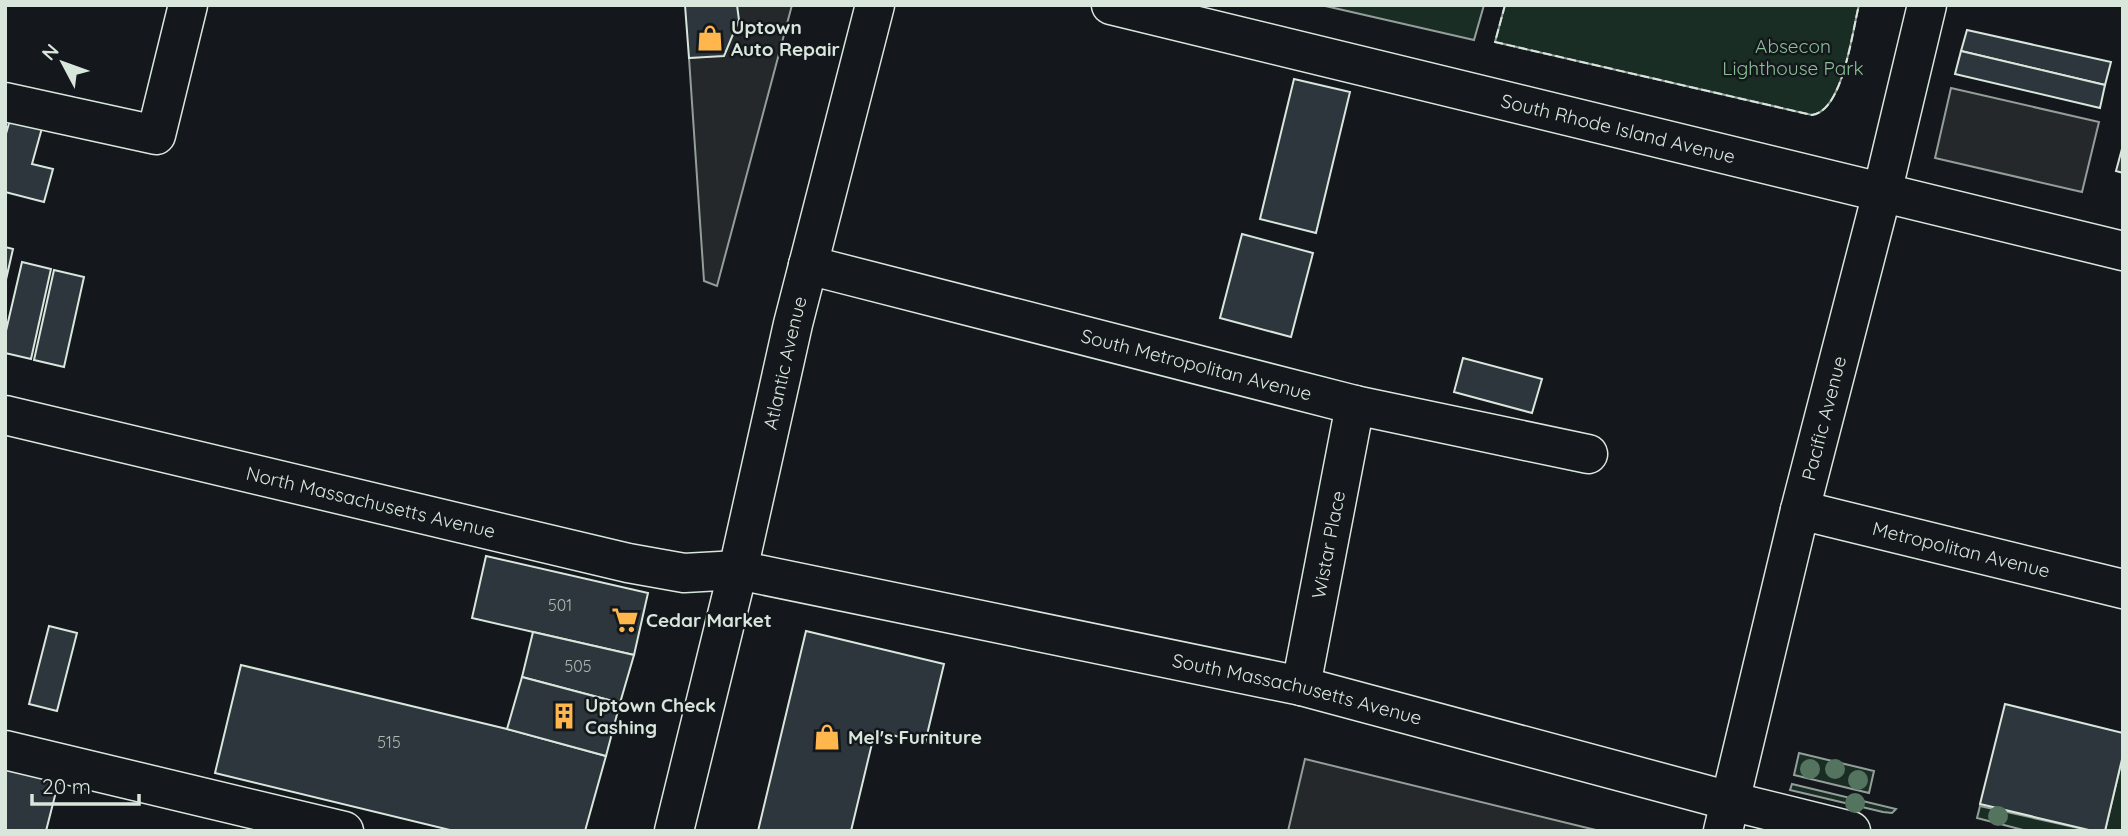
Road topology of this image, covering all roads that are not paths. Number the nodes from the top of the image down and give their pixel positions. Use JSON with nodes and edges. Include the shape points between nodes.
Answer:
{"nodes":[{"id":1,"x":188,"y":5,"type":"edge"},
{"id":2,"x":875,"y":5,"type":"edge"},
{"id":3,"x":1111,"y":5,"type":"edge"},
{"id":4,"x":1927,"y":5,"type":"edge"},
{"id":5,"x":5,"y":102,"type":"edge"},
{"id":6,"x":1882,"y":193,"type":"junction"},
{"id":7,"x":2123,"y":251,"type":"edge"},
{"id":8,"x":808,"y":264,"type":"junction"},
{"id":9,"x":1355,"y":405,"type":"junction"},
{"id":10,"x":5,"y":415,"type":"edge"},
{"id":11,"x":1588,"y":454,"type":"dead end"},
{"id":12,"x":1800,"y":510,"type":"junction"},
{"id":13,"x":738,"y":570,"type":"junction"},
{"id":14,"x":2123,"y":589,"type":"edge"},
{"id":15,"x":1301,"y":686,"type":"junction"},
{"id":16,"x":5,"y":750,"type":"edge"},
{"id":17,"x":1726,"y":816,"type":"edge"},
{"id":18,"x":344,"y":831,"type":"edge"},
{"id":19,"x":674,"y":831,"type":"edge"},
{"id":20,"x":1851,"y":831,"type":"edge"}],
"edges":[{"from":1,"to":5,"type":"street","via":[[156,135]]},
{"from":2,"to":8,"type":"street","name":"Atlantic Avenue"},
{"from":3,"to":6,"type":"street","name":"South Rhode Island Avenue"},
{"from":4,"to":6,"type":"street","name":"Pacific Avenue"},
{"from":6,"to":7,"type":"street","name":"South Rhode Island Avenue"},
{"from":6,"to":12,"type":"street","name":"Pacific Avenue"},
{"from":8,"to":9,"type":"street","name":"South Metropolitan Avenue"},
{"from":8,"to":13,"type":"street","name":"Atlantic Avenue"},
{"from":9,"to":11,"type":"street","name":"South Metropolitan Avenue"},
{"from":9,"to":15,"type":"street","name":"Wistar Place"},
{"from":10,"to":13,"type":"street","name":"North Massachusetts Avenue","via":[[628,563],[684,573]]},
{"from":12,"to":14,"type":"street","name":"Metropolitan Avenue"},
{"from":12,"to":17,"type":"street","name":"Pacific Avenue"},
{"from":13,"to":15,"type":"street","name":"South Massachusetts Avenue"},
{"from":13,"to":19,"type":"street","name":"Atlantic Avenue"},
{"from":15,"to":17,"type":"street","name":"South Massachusetts Avenue"},
{"from":16,"to":18,"type":"street"},
{"from":17,"to":20,"type":"street","name":"South Massachusetts Avenue"}]}
